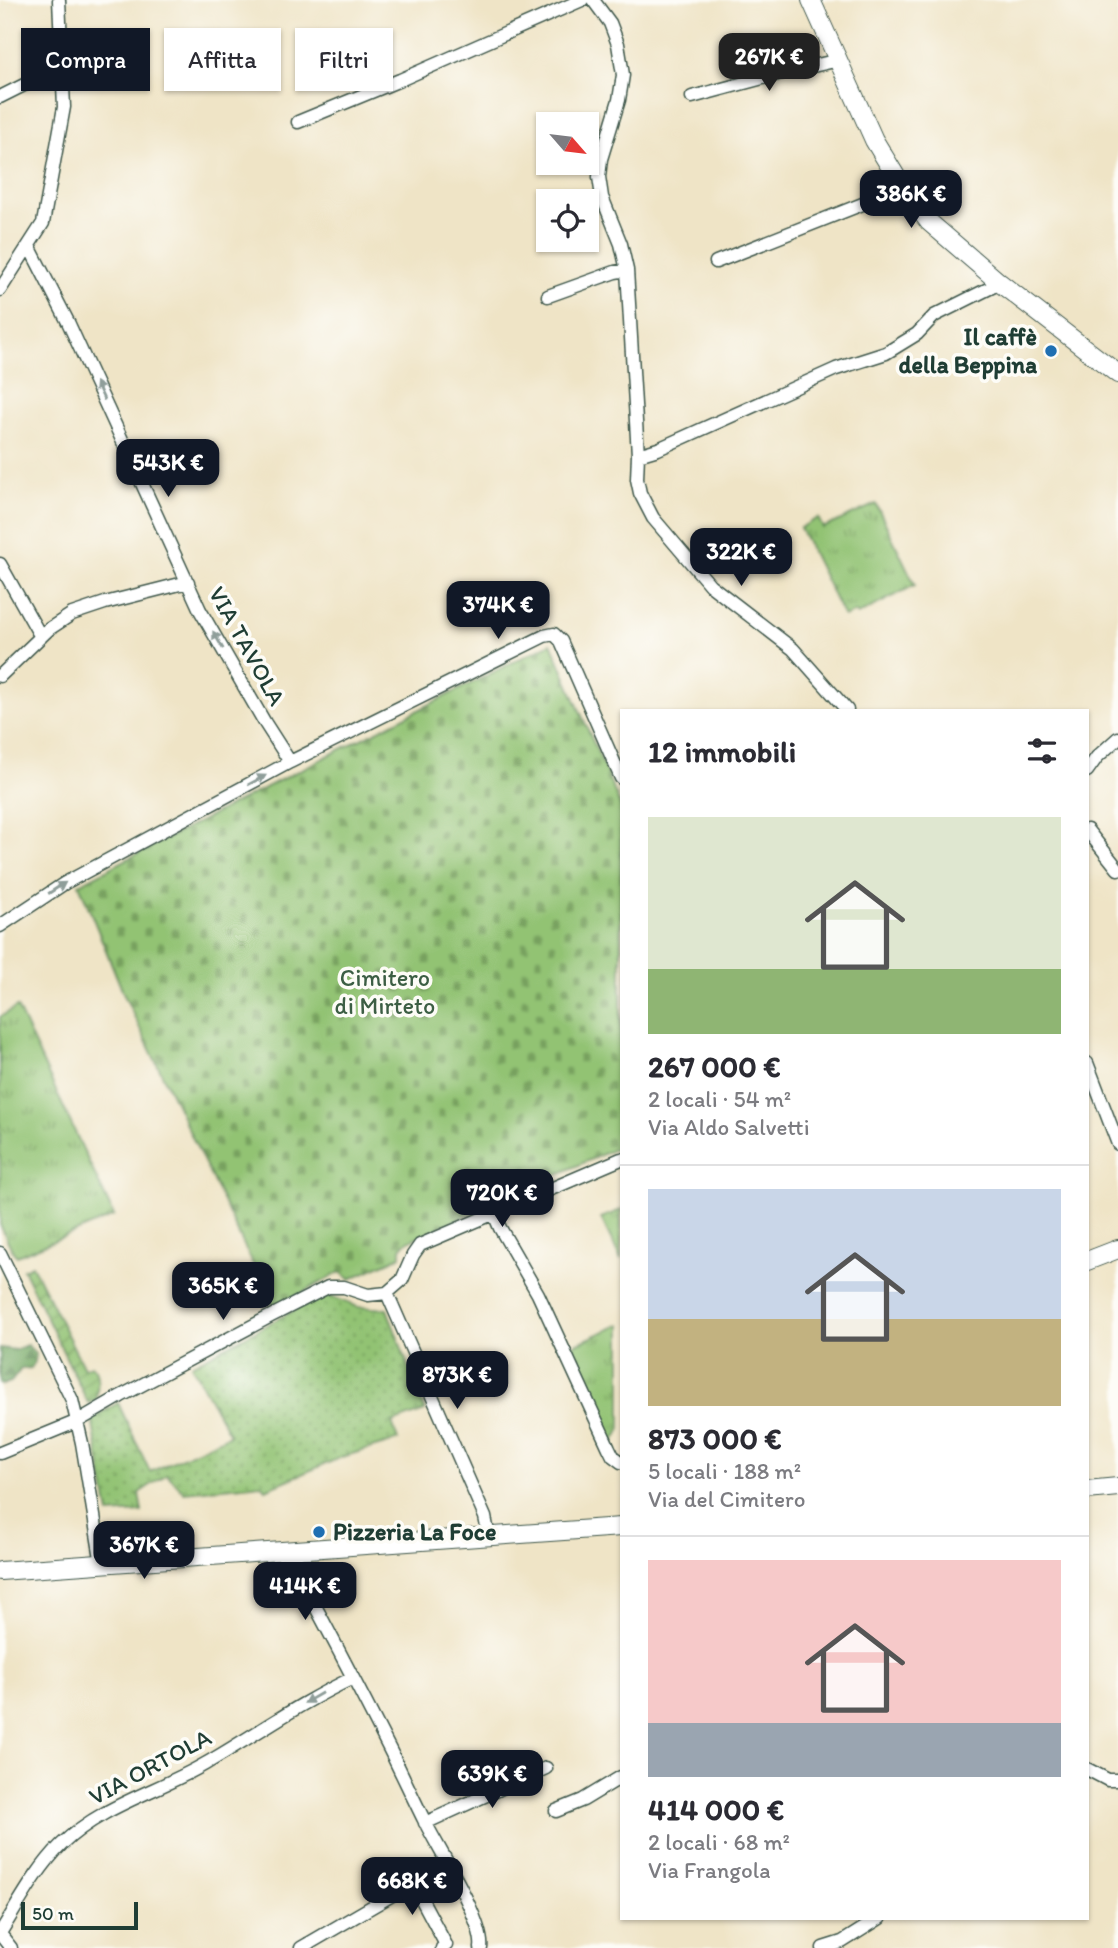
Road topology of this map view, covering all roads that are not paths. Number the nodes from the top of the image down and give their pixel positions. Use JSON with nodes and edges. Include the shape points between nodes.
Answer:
{"nodes":[{"id":1,"x":59,"y":0,"type":"edge"},
{"id":2,"x":582,"y":0,"type":"edge"},
{"id":3,"x":593,"y":0,"type":"edge"},
{"id":4,"x":811,"y":0,"type":"edge"},
{"id":5,"x":60,"y":28,"type":"edge"},
{"id":6,"x":839,"y":60,"type":"junction"},
{"id":7,"x":21,"y":86,"type":"edge"},
{"id":8,"x":63,"y":91,"type":"edge"},
{"id":9,"x":0,"y":97,"type":"edge"},
{"id":10,"x":692,"y":97,"type":"dead end"},
{"id":11,"x":298,"y":122,"type":"dead end"},
{"id":12,"x":903,"y":188,"type":"junction"},
{"id":13,"x":29,"y":246,"type":"junction"},
{"id":14,"x":716,"y":262,"type":"dead end"},
{"id":15,"x":627,"y":270,"type":"junction"},
{"id":16,"x":1000,"y":283,"type":"junction"},
{"id":17,"x":0,"y":290,"type":"edge"},
{"id":18,"x":548,"y":296,"type":"dead end"},
{"id":19,"x":1118,"y":374,"type":"edge"},
{"id":20,"x":638,"y":455,"type":"junction"},
{"id":21,"x":0,"y":564,"type":"edge"},
{"id":22,"x":188,"y":582,"type":"junction"},
{"id":23,"x":41,"y":637,"type":"junction"},
{"id":24,"x":0,"y":676,"type":"edge"},
{"id":25,"x":846,"y":709,"type":"edge"},
{"id":26,"x":1118,"y":738,"type":"edge"},
{"id":27,"x":290,"y":762,"type":"junction"},
{"id":28,"x":1089,"y":768,"type":"edge"},
{"id":29,"x":620,"y":776,"type":"edge"},
{"id":30,"x":1089,"y":833,"type":"edge"},
{"id":31,"x":1118,"y":869,"type":"edge"},
{"id":32,"x":0,"y":926,"type":"edge"},
{"id":33,"x":1089,"y":1068,"type":"edge"},
{"id":34,"x":1118,"y":1144,"type":"edge"},
{"id":35,"x":620,"y":1159,"type":"edge"},
{"id":36,"x":494,"y":1214,"type":"junction"},
{"id":37,"x":1118,"y":1249,"type":"edge"},
{"id":38,"x":0,"y":1253,"type":"edge"},
{"id":39,"x":1089,"y":1260,"type":"edge"},
{"id":40,"x":387,"y":1293,"type":"junction"},
{"id":41,"x":78,"y":1421,"type":"junction"},
{"id":42,"x":0,"y":1453,"type":"edge"},
{"id":43,"x":620,"y":1461,"type":"edge"},
{"id":44,"x":1118,"y":1487,"type":"edge"},
{"id":45,"x":1089,"y":1490,"type":"edge"},
{"id":46,"x":620,"y":1527,"type":"edge"},
{"id":47,"x":489,"y":1537,"type":"junction"},
{"id":48,"x":285,"y":1550,"type":"junction"},
{"id":49,"x":102,"y":1564,"type":"junction"},
{"id":50,"x":0,"y":1571,"type":"edge"},
{"id":51,"x":353,"y":1678,"type":"junction"},
{"id":52,"x":546,"y":1768,"type":"dead end"},
{"id":53,"x":1089,"y":1770,"type":"edge"},
{"id":54,"x":620,"y":1778,"type":"edge"},
{"id":55,"x":1118,"y":1780,"type":"edge"},
{"id":56,"x":556,"y":1811,"type":"dead end"},
{"id":57,"x":425,"y":1823,"type":"junction"},
{"id":58,"x":447,"y":1863,"type":"junction"},
{"id":59,"x":412,"y":1883,"type":"junction"},
{"id":60,"x":877,"y":1920,"type":"edge"},
{"id":61,"x":0,"y":1933,"type":"edge"},
{"id":62,"x":11,"y":1948,"type":"edge"},
{"id":63,"x":301,"y":1948,"type":"edge"},
{"id":64,"x":442,"y":1948,"type":"edge"},
{"id":65,"x":481,"y":1948,"type":"edge"},
{"id":66,"x":823,"y":1948,"type":"edge"}],
"edges":[{"from":1,"to":5,"type":"street"},
{"from":2,"to":11,"type":"street"},
{"from":3,"to":15,"type":"street","via":[[610,23],[623,75],[599,177]]},
{"from":4,"to":6,"type":"main road"},
{"from":6,"to":10,"type":"street"},
{"from":6,"to":12,"type":"main road","via":[[874,140]]},
{"from":7,"to":9,"type":"street"},
{"from":8,"to":13,"type":"street","via":[[43,223]]},
{"from":12,"to":14,"type":"street"},
{"from":12,"to":16,"type":"main road","via":[[929,222]]},
{"from":13,"to":17,"type":"street"},
{"from":22,"to":13,"type":"street","name":"VIA TAVOLA","one_way":true},
{"from":15,"to":18,"type":"street"},
{"from":15,"to":20,"type":"street"},
{"from":16,"to":19,"type":"main road"},
{"from":16,"to":20,"type":"street","via":[[934,316],[918,334],[886,354],[836,369]]},
{"from":20,"to":25,"type":"street","via":[[640,493],[653,518],[710,585],[793,649]]},
{"from":21,"to":23,"type":"street"},
{"from":22,"to":23,"type":"street","via":[[72,614]]},
{"from":27,"to":22,"type":"street","name":"VIA TAVOLA","one_way":true},
{"from":23,"to":24,"type":"street"},
{"from":26,"to":28,"type":"street"},
{"from":27,"to":29,"type":"street","via":[[554,635],[561,641]]},
{"from":32,"to":27,"type":"street","one_way":true,"via":[[65,883]]},
{"from":30,"to":31,"type":"street"},
{"from":33,"to":34,"type":"street"},
{"from":35,"to":36,"type":"street"},
{"from":36,"to":40,"type":"street","via":[[420,1245],[402,1280]]},
{"from":36,"to":43,"type":"street","via":[[538,1294],[608,1448]]},
{"from":37,"to":39,"type":"main road"},
{"from":38,"to":41,"type":"street"},
{"from":40,"to":41,"type":"street","via":[[368,1295],[328,1287]]},
{"from":40,"to":47,"type":"street","via":[[485,1517]]},
{"from":41,"to":42,"type":"street"},
{"from":41,"to":49,"type":"street"},
{"from":44,"to":45,"type":"main road"},
{"from":46,"to":47,"type":"main road"},
{"from":47,"to":48,"type":"main road"},
{"from":48,"to":49,"type":"main road"},
{"from":48,"to":51,"type":"street"},
{"from":49,"to":50,"type":"main road"},
{"from":51,"to":57,"type":"street"},
{"from":51,"to":61,"type":"street","name":"VIA ORTOLA","one_way":true,"via":[[203,1765],[97,1816],[47,1861]]},
{"from":52,"to":57,"type":"street"},
{"from":53,"to":55,"type":"street"},
{"from":54,"to":56,"type":"street"},
{"from":57,"to":58,"type":"street"},
{"from":58,"to":59,"type":"street"},
{"from":58,"to":65,"type":"street","via":[[479,1930]]},
{"from":59,"to":63,"type":"street"},
{"from":59,"to":64,"type":"street","via":[[446,1945]]},
{"from":60,"to":66,"type":"street"},
{"from":61,"to":62,"type":"street"}]}
